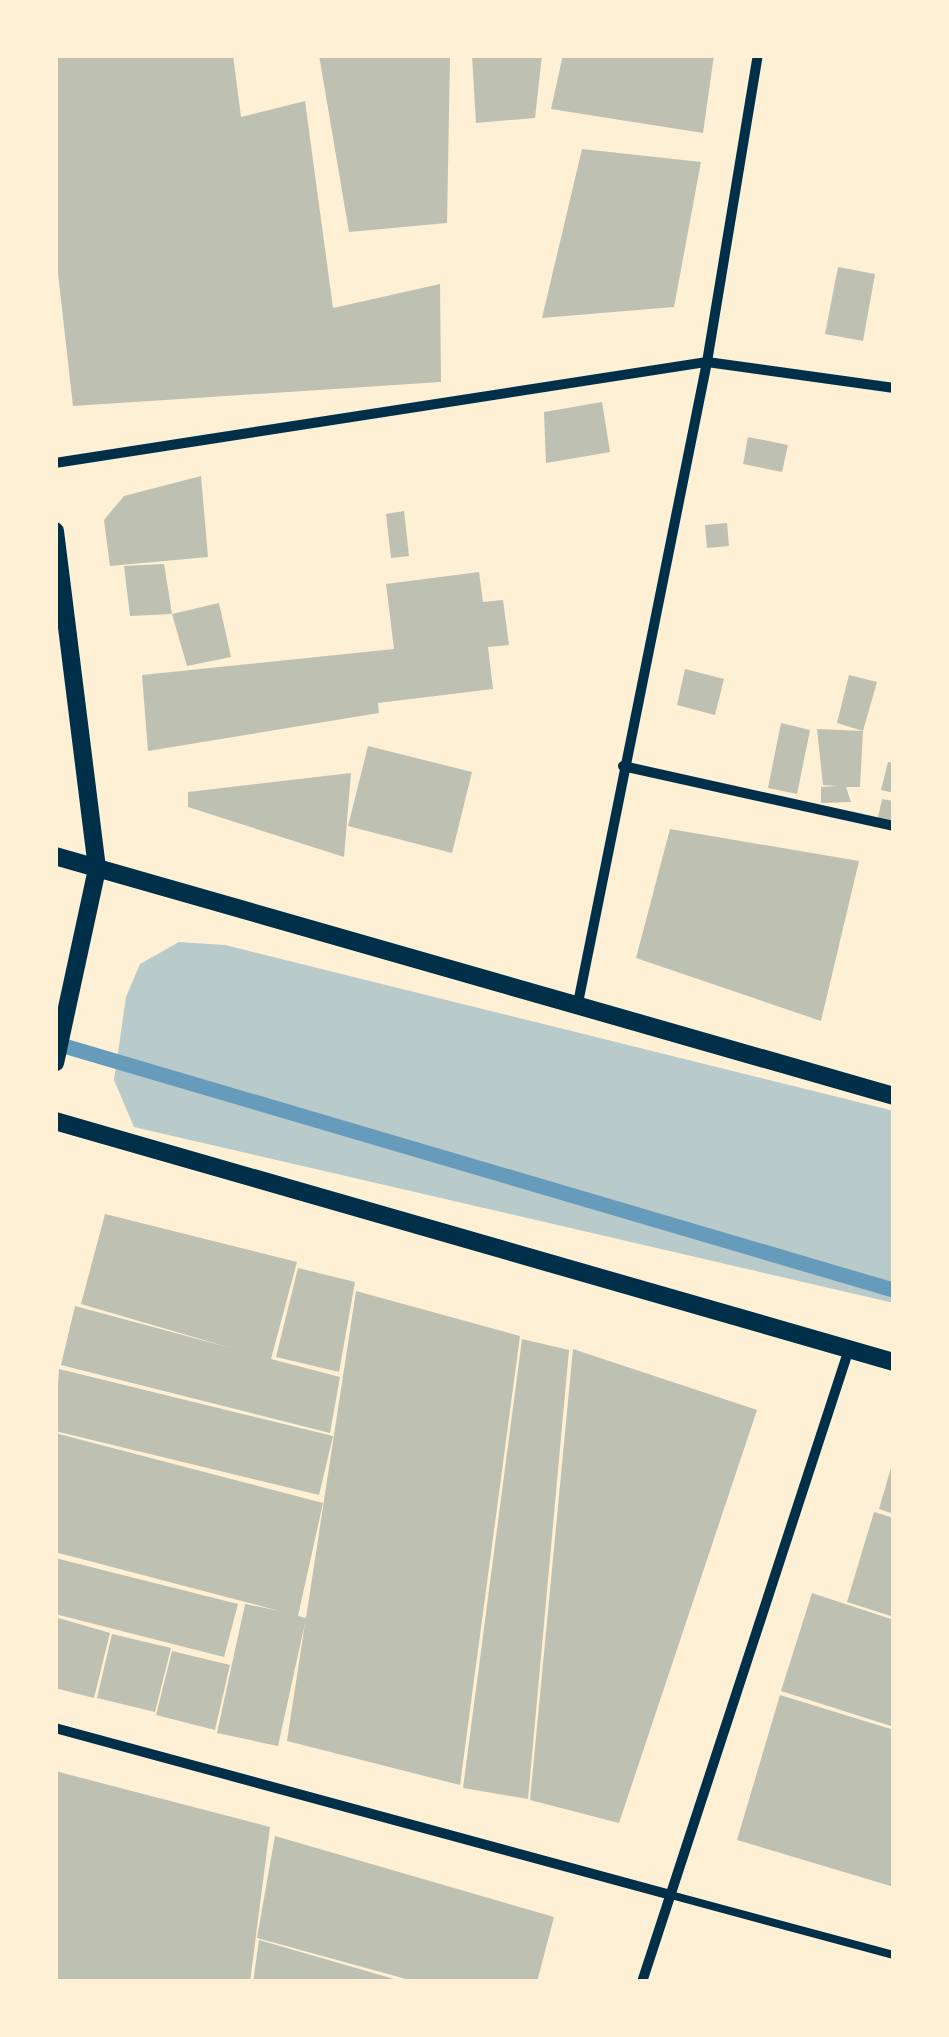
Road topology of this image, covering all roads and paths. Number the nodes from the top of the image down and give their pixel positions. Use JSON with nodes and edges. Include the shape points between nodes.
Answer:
{"nodes":[{"id":1,"x":758,"y":55,"type":"edge"},
{"id":2,"x":708,"y":362,"type":"junction"},
{"id":3,"x":894,"y":388,"type":"edge"},
{"id":4,"x":55,"y":463,"type":"edge"},
{"id":5,"x":55,"y":530,"type":"edge"},
{"id":6,"x":623,"y":766,"type":"junction"},
{"id":7,"x":894,"y":826,"type":"edge"},
{"id":8,"x":55,"y":856,"type":"edge"},
{"id":9,"x":96,"y":878,"type":"junction"},
{"id":10,"x":578,"y":1003,"type":"junction"},
{"id":11,"x":55,"y":1063,"type":"edge"},
{"id":12,"x":894,"y":1096,"type":"edge"},
{"id":13,"x":55,"y":1121,"type":"edge"},
{"id":14,"x":849,"y":1349,"type":"junction"},
{"id":15,"x":894,"y":1362,"type":"edge"},
{"id":16,"x":55,"y":1728,"type":"edge"},
{"id":17,"x":671,"y":1895,"type":"junction"},
{"id":18,"x":894,"y":1955,"type":"edge"},
{"id":19,"x":642,"y":1982,"type":"edge"}],
"edges":[{"from":1,"to":2,"type":"street"},
{"from":2,"to":3,"type":"street"},
{"from":2,"to":4,"type":"street"},
{"from":2,"to":6,"type":"street"},
{"from":5,"to":9,"type":"street"},
{"from":6,"to":7,"type":"street"},
{"from":6,"to":10,"type":"street"},
{"from":8,"to":9,"type":"street"},
{"from":9,"to":10,"type":"street"},
{"from":9,"to":11,"type":"street"},
{"from":10,"to":12,"type":"street"},
{"from":13,"to":14,"type":"street"},
{"from":14,"to":15,"type":"street"},
{"from":14,"to":17,"type":"street"},
{"from":16,"to":17,"type":"street"},
{"from":17,"to":18,"type":"lane"},
{"from":17,"to":19,"type":"street"}]}
